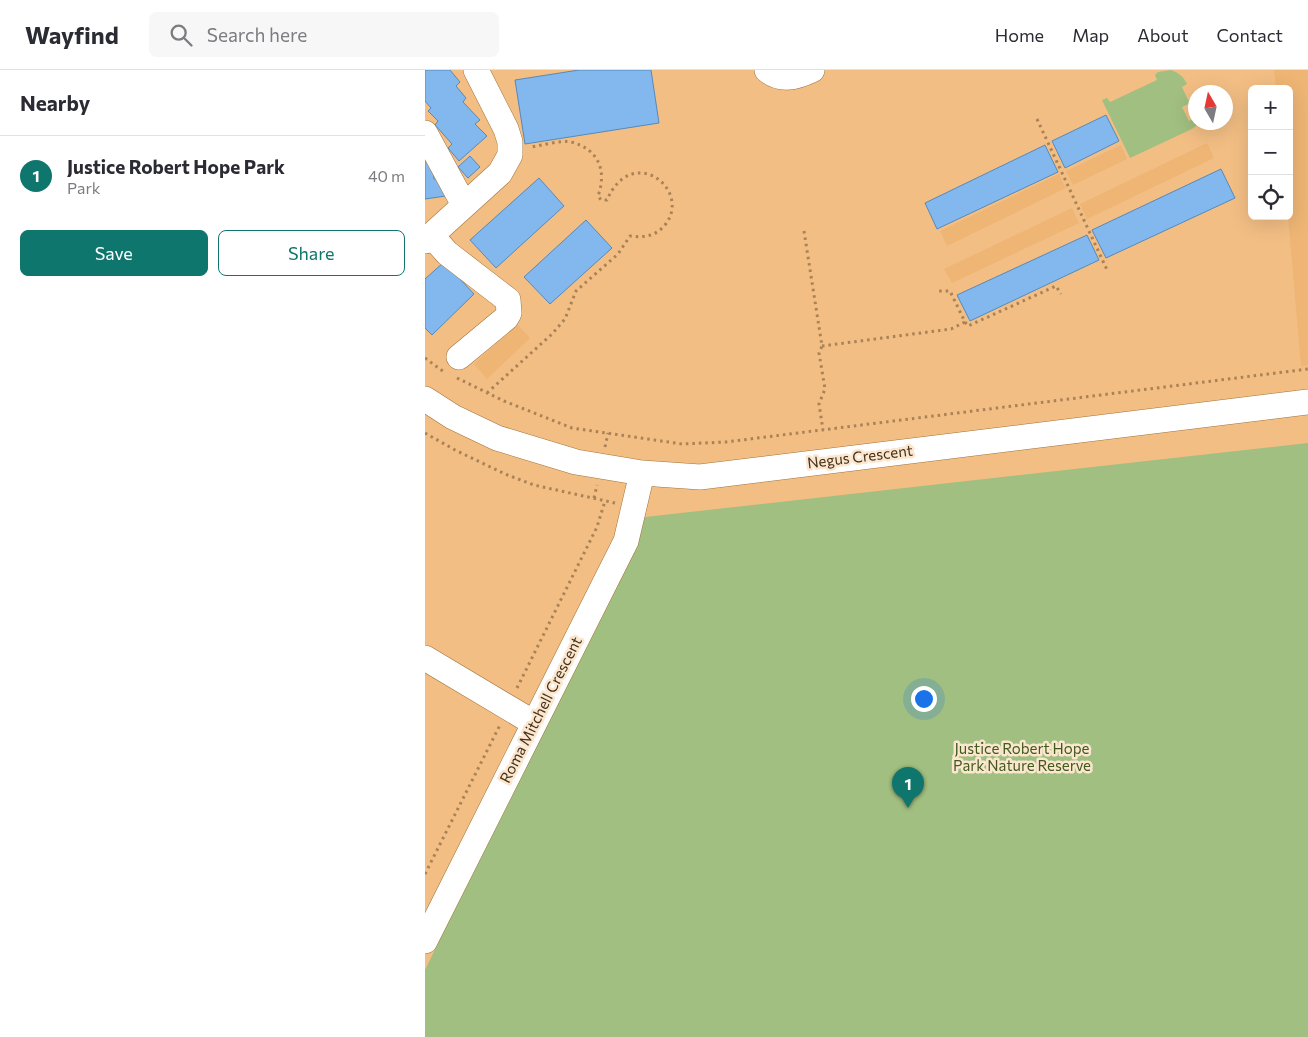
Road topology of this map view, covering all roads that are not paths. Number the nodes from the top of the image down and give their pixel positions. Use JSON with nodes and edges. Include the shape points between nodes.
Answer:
{"nodes":[{"id":1,"x":475,"y":70,"type":"edge"},
{"id":2,"x":767,"y":70,"type":"edge"},
{"id":3,"x":812,"y":70,"type":"edge"},
{"id":4,"x":425,"y":133,"type":"edge"},
{"id":5,"x":465,"y":205,"type":"junction"},
{"id":6,"x":428,"y":238,"type":"edge"},
{"id":7,"x":454,"y":370,"type":"road end"},
{"id":8,"x":425,"y":399,"type":"edge"},
{"id":9,"x":1308,"y":402,"type":"edge"},
{"id":10,"x":642,"y":473,"type":"junction"},
{"id":11,"x":425,"y":658,"type":"edge"},
{"id":12,"x":534,"y":723,"type":"junction"},
{"id":13,"x":432,"y":911,"type":"edge"},
{"id":14,"x":425,"y":941,"type":"edge"}],
"edges":[{"from":1,"to":5,"type":"street","via":[[506,129],[510,155],[501,173]]},
{"from":2,"to":3,"type":"street","via":[[786,78]]},
{"from":4,"to":5,"type":"street"},
{"from":5,"to":6,"type":"street"},
{"from":6,"to":7,"type":"street","via":[[508,300],[506,318]]},
{"from":8,"to":10,"type":"street","name":"Negus Crescent","via":[[497,438],[576,462]]},
{"from":9,"to":10,"type":"street","name":"Negus Crescent","via":[[700,476]]},
{"from":10,"to":12,"type":"street","name":"Roma Mitchell Crescent","via":[[626,541]]},
{"from":11,"to":12,"type":"street"},
{"from":12,"to":13,"type":"street","name":"Roma Mitchell Crescent"},
{"from":13,"to":14,"type":"street","name":"Roma Mitchell Crescent"}]}
